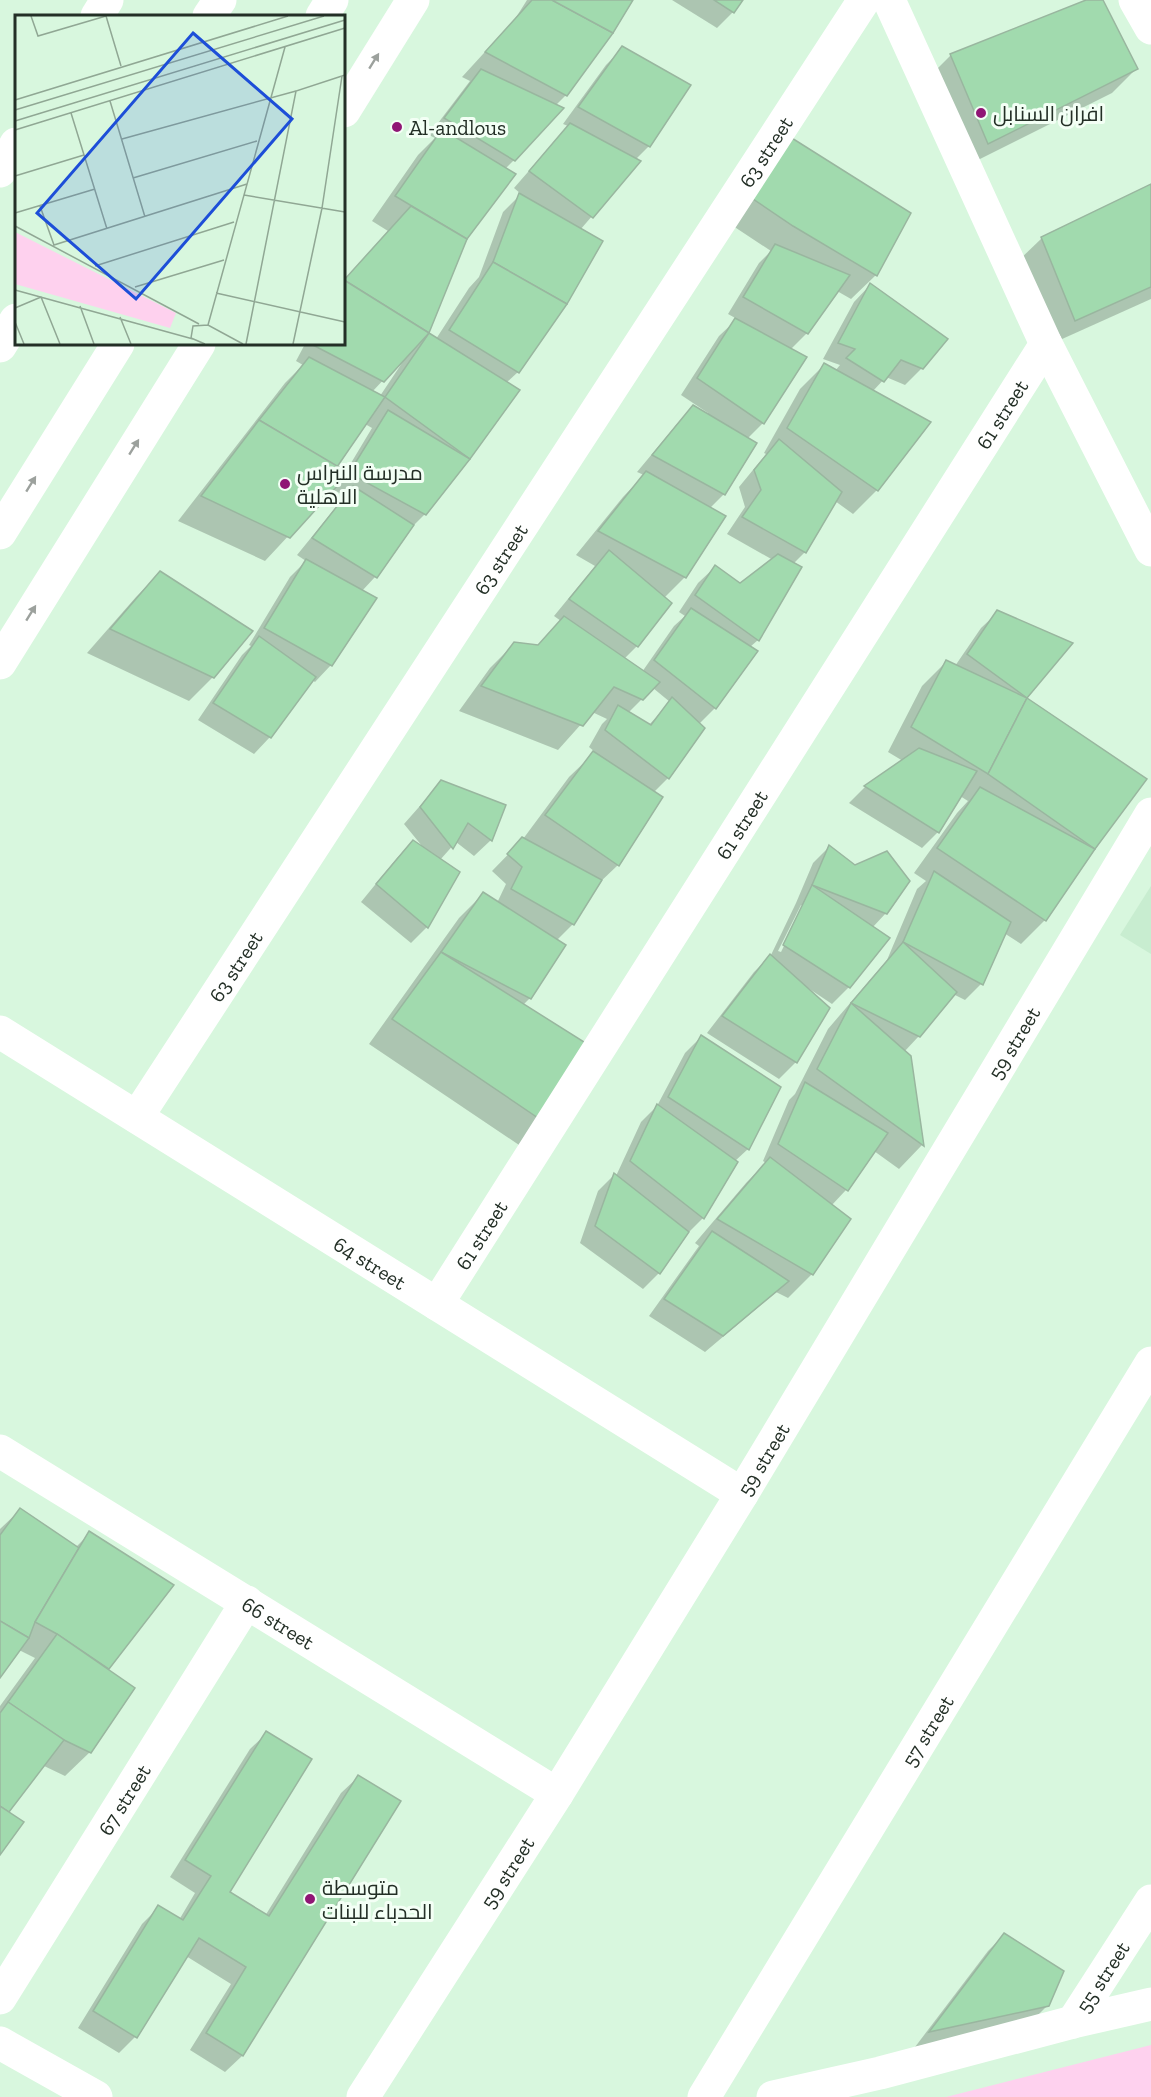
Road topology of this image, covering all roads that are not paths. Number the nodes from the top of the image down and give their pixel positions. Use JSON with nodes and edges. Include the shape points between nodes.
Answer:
{"nodes":[{"id":1,"x":107,"y":0,"type":"edge"},
{"id":2,"x":219,"y":0,"type":"edge"},
{"id":3,"x":332,"y":0,"type":"edge"},
{"id":4,"x":413,"y":0,"type":"edge"},
{"id":5,"x":864,"y":0,"type":"edge"},
{"id":6,"x":888,"y":0,"type":"edge"},
{"id":7,"x":1135,"y":0,"type":"edge"},
{"id":8,"x":98,"y":15,"type":"edge"},
{"id":9,"x":210,"y":15,"type":"edge"},
{"id":10,"x":323,"y":15,"type":"edge"},
{"id":11,"x":1151,"y":28,"type":"edge"},
{"id":12,"x":345,"y":109,"type":"edge"},
{"id":13,"x":15,"y":146,"type":"edge"},
{"id":14,"x":0,"y":171,"type":"edge"},
{"id":15,"x":15,"y":322,"type":"edge"},
{"id":16,"x":1046,"y":344,"type":"junction"},
{"id":17,"x":117,"y":345,"type":"edge"},
{"id":18,"x":198,"y":345,"type":"edge"},
{"id":19,"x":0,"y":346,"type":"edge"},
{"id":20,"x":0,"y":533,"type":"edge"},
{"id":21,"x":1151,"y":550,"type":"edge"},
{"id":22,"x":0,"y":663,"type":"edge"},
{"id":23,"x":1151,"y":814,"type":"edge"},
{"id":24,"x":0,"y":1032,"type":"edge"},
{"id":25,"x":137,"y":1117,"type":"junction"},
{"id":26,"x":437,"y":1304,"type":"junction"},
{"id":27,"x":1151,"y":1363,"type":"edge"},
{"id":28,"x":0,"y":1451,"type":"edge"},
{"id":29,"x":742,"y":1494,"type":"junction"},
{"id":30,"x":247,"y":1602,"type":"junction"},
{"id":31,"x":557,"y":1794,"type":"junction"},
{"id":32,"x":1151,"y":1901,"type":"edge"},
{"id":33,"x":0,"y":1998,"type":"edge"},
{"id":34,"x":1151,"y":2004,"type":"edge"},
{"id":35,"x":1073,"y":2022,"type":"junction"},
{"id":36,"x":0,"y":2043,"type":"edge"},
{"id":37,"x":96,"y":2097,"type":"edge"},
{"id":38,"x":363,"y":2097,"type":"edge"},
{"id":39,"x":704,"y":2097,"type":"edge"},
{"id":40,"x":773,"y":2097,"type":"edge"}],
"edges":[{"from":1,"to":8,"type":"main road"},
{"from":2,"to":9,"type":"main road"},
{"from":3,"to":10,"type":"main road"},
{"from":12,"to":4,"type":"main road","one_way":true},
{"from":5,"to":25,"type":"main road","name":"63 street"},
{"from":6,"to":16,"type":"main road"},
{"from":7,"to":11,"type":"main road"},
{"from":13,"to":14,"type":"main road"},
{"from":15,"to":19,"type":"main road"},
{"from":16,"to":21,"type":"main road"},
{"from":16,"to":26,"type":"main road","name":"61 street"},
{"from":20,"to":17,"type":"main road","one_way":true},
{"from":22,"to":18,"type":"main road","one_way":true},
{"from":23,"to":29,"type":"main road","name":"59 street"},
{"from":24,"to":25,"type":"main road","name":"64 street"},
{"from":25,"to":26,"type":"main road","name":"64 street"},
{"from":26,"to":29,"type":"main road","name":"64 street"},
{"from":27,"to":39,"type":"main road","name":"57 street"},
{"from":28,"to":30,"type":"main road","name":"66 street"},
{"from":29,"to":31,"type":"main road","name":"59 street"},
{"from":30,"to":31,"type":"main road","name":"66 street"},
{"from":30,"to":33,"type":"main road","name":"67 street"},
{"from":31,"to":38,"type":"main road","name":"59 street"},
{"from":32,"to":35,"type":"main road","name":"55 street"},
{"from":34,"to":35,"type":"main road"},
{"from":35,"to":40,"type":"main road"},
{"from":36,"to":37,"type":"main road"}]}
